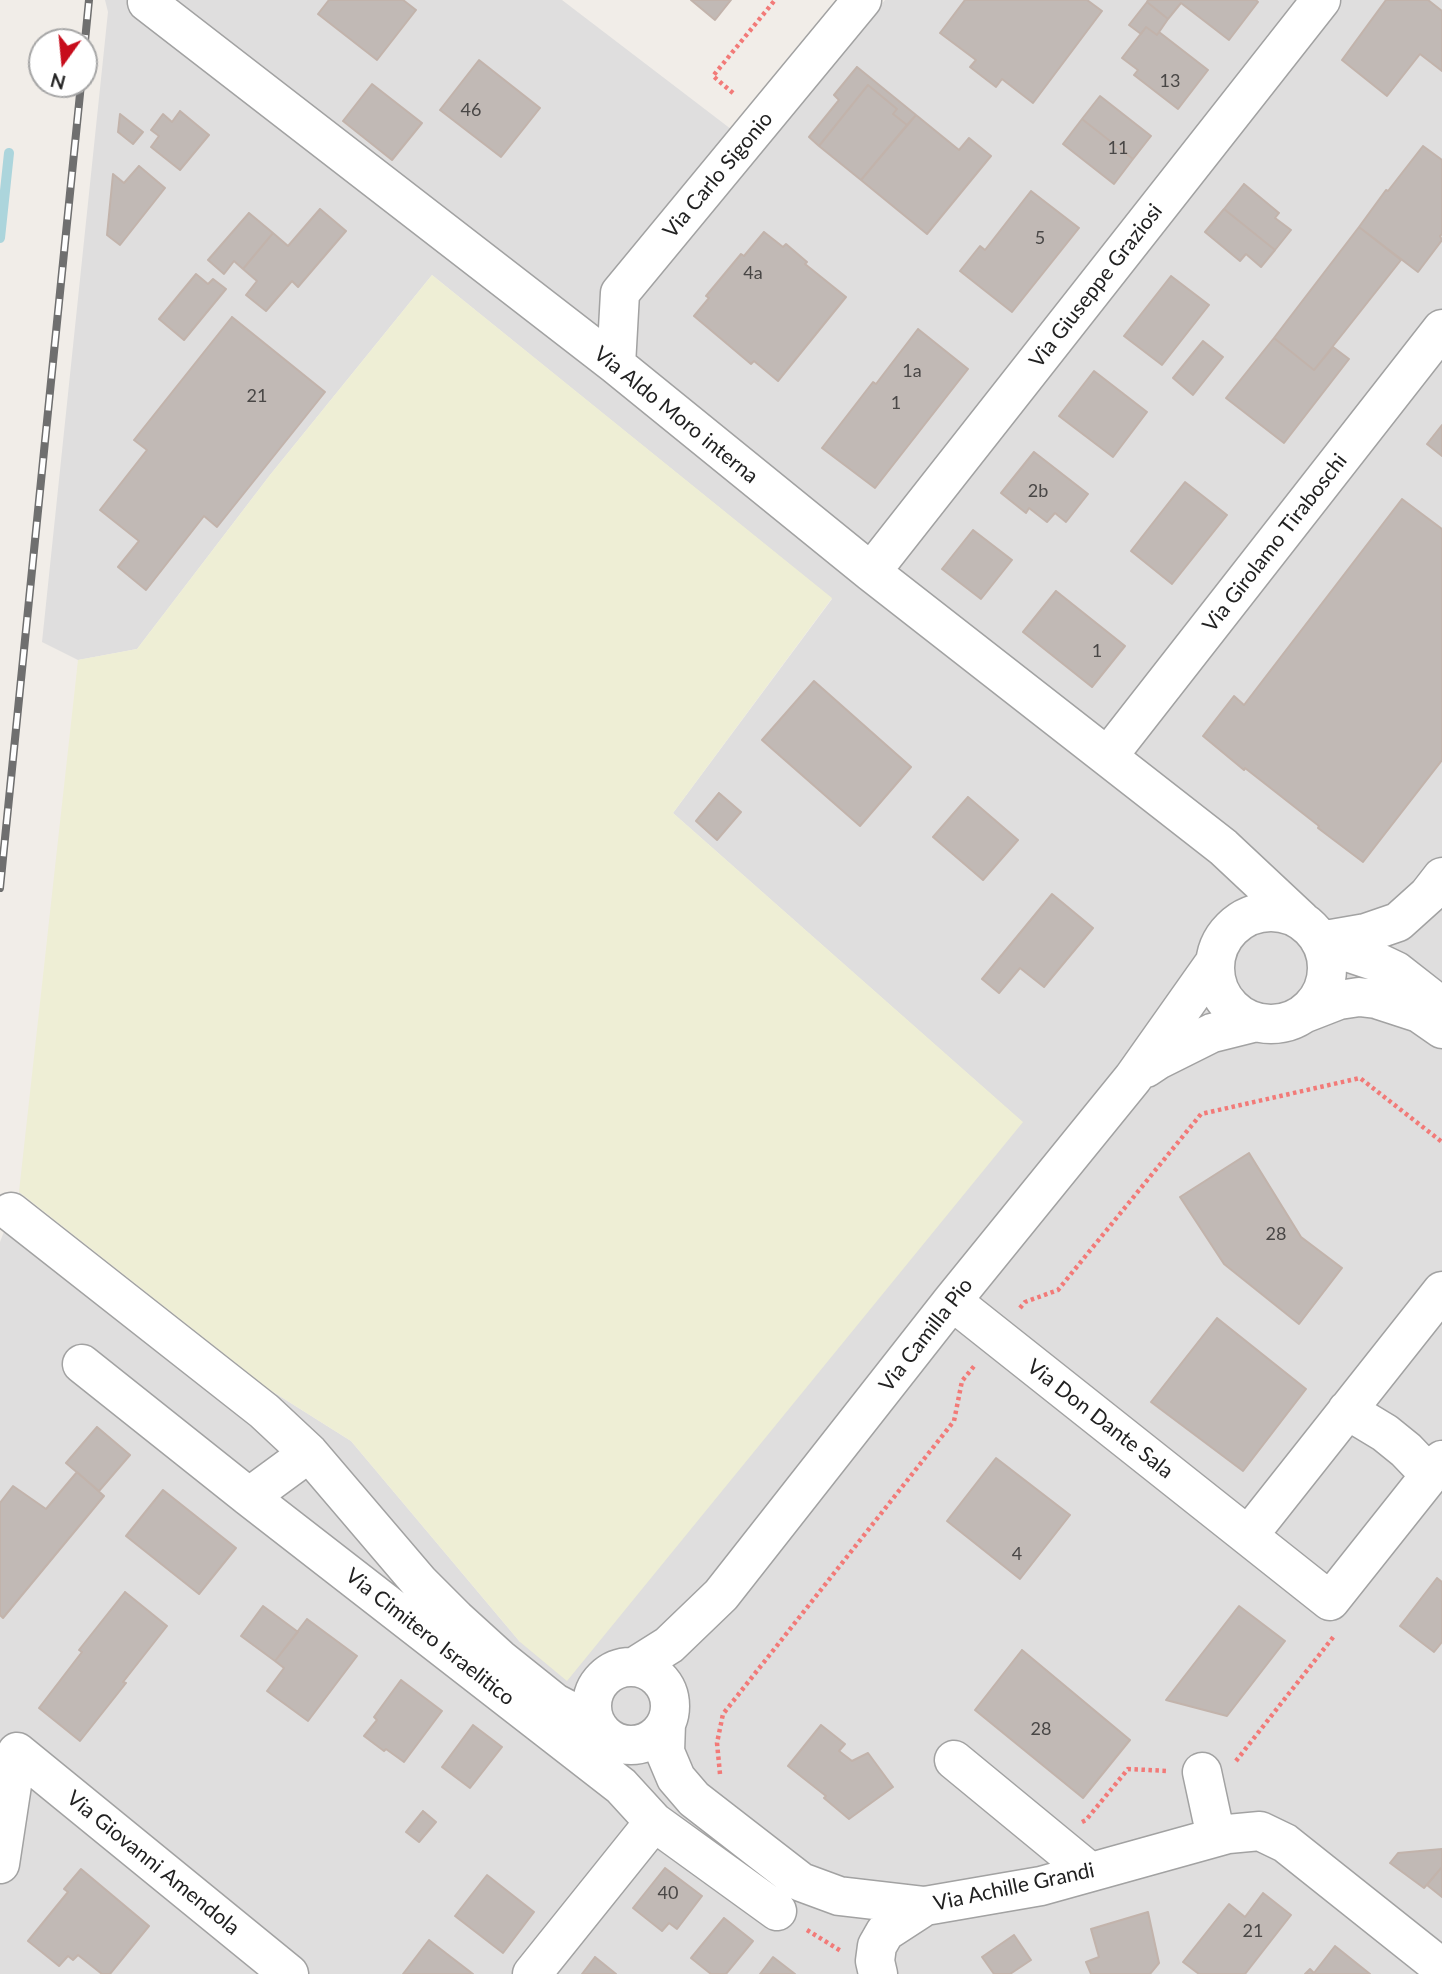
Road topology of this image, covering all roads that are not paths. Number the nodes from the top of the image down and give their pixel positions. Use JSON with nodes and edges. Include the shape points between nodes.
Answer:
{"nodes":[{"id":1,"x":862,"y":0,"type":"edge"},
{"id":2,"x":1321,"y":0,"type":"edge"},
{"id":3,"x":147,"y":2,"type":"dead end"},
{"id":4,"x":1442,"y":329,"type":"edge"},
{"id":5,"x":616,"y":365,"type":"junction"},
{"id":6,"x":871,"y":572,"type":"junction"},
{"id":7,"x":1108,"y":756,"type":"junction"},
{"id":8,"x":1203,"y":830,"type":"junction"},
{"id":9,"x":1435,"y":886,"type":"edge"},
{"id":10,"x":1314,"y":936,"type":"junction"},
{"id":11,"x":1221,"y":947,"type":"junction"},
{"id":12,"x":1431,"y":998,"type":"edge"},
{"id":13,"x":1303,"y":1014,"type":"junction"},
{"id":14,"x":1256,"y":1022,"type":"junction"},
{"id":15,"x":1442,"y":1029,"type":"edge"},
{"id":16,"x":1133,"y":1078,"type":"junction"},
{"id":17,"x":11,"y":1212,"type":"dead end"},
{"id":18,"x":1442,"y":1291,"type":"edge"},
{"id":19,"x":952,"y":1301,"type":"junction"},
{"id":20,"x":82,"y":1364,"type":"dead end"},
{"id":21,"x":1347,"y":1410,"type":"junction"},
{"id":22,"x":309,"y":1453,"type":"junction"},
{"id":23,"x":1436,"y":1468,"type":"edge"},
{"id":24,"x":250,"y":1497,"type":"junction"},
{"id":25,"x":1248,"y":1536,"type":"junction"},
{"id":26,"x":721,"y":1595,"type":"junction"},
{"id":27,"x":500,"y":1659,"type":"junction"},
{"id":28,"x":634,"y":1667,"type":"junction"},
{"id":29,"x":599,"y":1684,"type":"junction"},
{"id":30,"x":667,"y":1707,"type":"junction"},
{"id":31,"x":608,"y":1734,"type":"junction"},
{"id":32,"x":954,"y":1760,"type":"dead end"},
{"id":33,"x":1202,"y":1772,"type":"road end"},
{"id":34,"x":621,"y":1786,"type":"junction"},
{"id":35,"x":654,"y":1822,"type":"junction"},
{"id":36,"x":1216,"y":1837,"type":"junction"},
{"id":37,"x":0,"y":1864,"type":"edge"},
{"id":38,"x":1090,"y":1872,"type":"junction"},
{"id":39,"x":925,"y":1906,"type":"junction"},
{"id":40,"x":776,"y":1911,"type":"road end"},
{"id":41,"x":1442,"y":1968,"type":"edge"},
{"id":42,"x":289,"y":1974,"type":"edge"},
{"id":43,"x":532,"y":1974,"type":"edge"},
{"id":44,"x":877,"y":1974,"type":"edge"}],
"edges":[{"from":1,"to":5,"type":"street","name":"Via Carlo Sigonio","via":[[620,293]]},
{"from":2,"to":6,"type":"street","name":"Via Giuseppe Graziosi"},
{"from":3,"to":5,"type":"street","name":"Via Aldo Moro interna"},
{"from":4,"to":7,"type":"street","name":"Via Girolamo Tiraboschi"},
{"from":5,"to":6,"type":"street","name":"Via Aldo Moro interna"},
{"from":6,"to":7,"type":"street","name":"Via Aldo Moro interna"},
{"from":7,"to":8,"type":"street","name":"Via Aldo Moro interna"},
{"from":8,"to":10,"type":"street","name":"Via Aldo Moro interna"},
{"from":8,"to":11,"type":"street","name":"Via Aldo Moro interna","via":[[1218,851],[1232,889]]},
{"from":9,"to":10,"type":"street","via":[[1398,922],[1366,933]]},
{"from":9,"to":12,"type":"street","via":[[1406,949],[1406,963]]},
{"from":10,"to":11,"type":"street","via":[[1288,915],[1261,913],[1237,923]]},
{"from":10,"to":12,"type":"street","name":"Via Aldo Moro interna","via":[[1396,971]]},
{"from":10,"to":13,"type":"street","via":[[1326,962],[1326,976],[1322,991]]},
{"from":11,"to":14,"type":"street","via":[[1216,977],[1220,992],[1230,1006]]},
{"from":11,"to":16,"type":"street","name":"Via Camilla Pio"},
{"from":13,"to":14,"type":"street","via":[[1272,1024]]},
{"from":13,"to":15,"type":"street","via":[[1359,997],[1401,1006]]},
{"from":14,"to":16,"type":"street","name":"Via Camilla Pio","via":[[1212,1033]]},
{"from":16,"to":19,"type":"street","name":"Via Camilla Pio"},
{"from":17,"to":22,"type":"street","name":"Via Cimitero Israelitico","via":[[264,1411]]},
{"from":18,"to":21,"type":"street"},
{"from":19,"to":25,"type":"street","name":"Via Don Dante Sala"},
{"from":19,"to":26,"type":"street","name":"Via Camilla Pio"},
{"from":20,"to":24,"type":"street","name":"Via Cimitero Israelitico"},
{"from":21,"to":23,"type":"street"},
{"from":21,"to":25,"type":"street"},
{"from":22,"to":24,"type":"street"},
{"from":22,"to":27,"type":"street","name":"Via Cimitero Israelitico","via":[[420,1583]]},
{"from":23,"to":25,"type":"street","name":"Via Don Dante Sala","via":[[1330,1601]]},
{"from":24,"to":34,"type":"street","name":"Via Cimitero Israelitico"},
{"from":26,"to":28,"type":"street","name":"Via Camilla Pio","via":[[669,1645]]},
{"from":26,"to":30,"type":"street","name":"Via Camilla Pio"},
{"from":27,"to":29,"type":"street","name":"Via Cimitero Israelitico","via":[[574,1682]]},
{"from":27,"to":31,"type":"street","name":"Via Cimitero Israelitico","via":[[555,1703]]},
{"from":28,"to":29,"type":"street","via":[[614,1671]]},
{"from":28,"to":30,"type":"street","via":[[662,1682]]},
{"from":29,"to":31,"type":"street","via":[[593,1715]]},
{"from":30,"to":31,"type":"street","via":[[660,1732],[641,1744],[630,1745]]},
{"from":30,"to":39,"type":"street","name":"Via Achille Grandi","via":[[665,1752],[676,1778],[694,1799],[800,1882],[839,1896]]},
{"from":31,"to":34,"type":"street"},
{"from":32,"to":38,"type":"street"},
{"from":33,"to":36,"type":"street"},
{"from":34,"to":35,"type":"street","name":"Via Cimitero Israelitico"},
{"from":35,"to":40,"type":"street","name":"Via Cimitero Israelitico"},
{"from":35,"to":43,"type":"street"},
{"from":36,"to":38,"type":"street","name":"Via Achille Grandi"},
{"from":36,"to":41,"type":"street","name":"Via Achille Grandi","via":[[1260,1831],[1285,1843]]},
{"from":37,"to":42,"type":"street","name":"Via Giovanni Amendola","via":[[17,1752]]},
{"from":38,"to":39,"type":"street","name":"Via Achille Grandi","via":[[1041,1886]]},
{"from":39,"to":44,"type":"street","via":[[885,1932],[877,1946]]}]}
